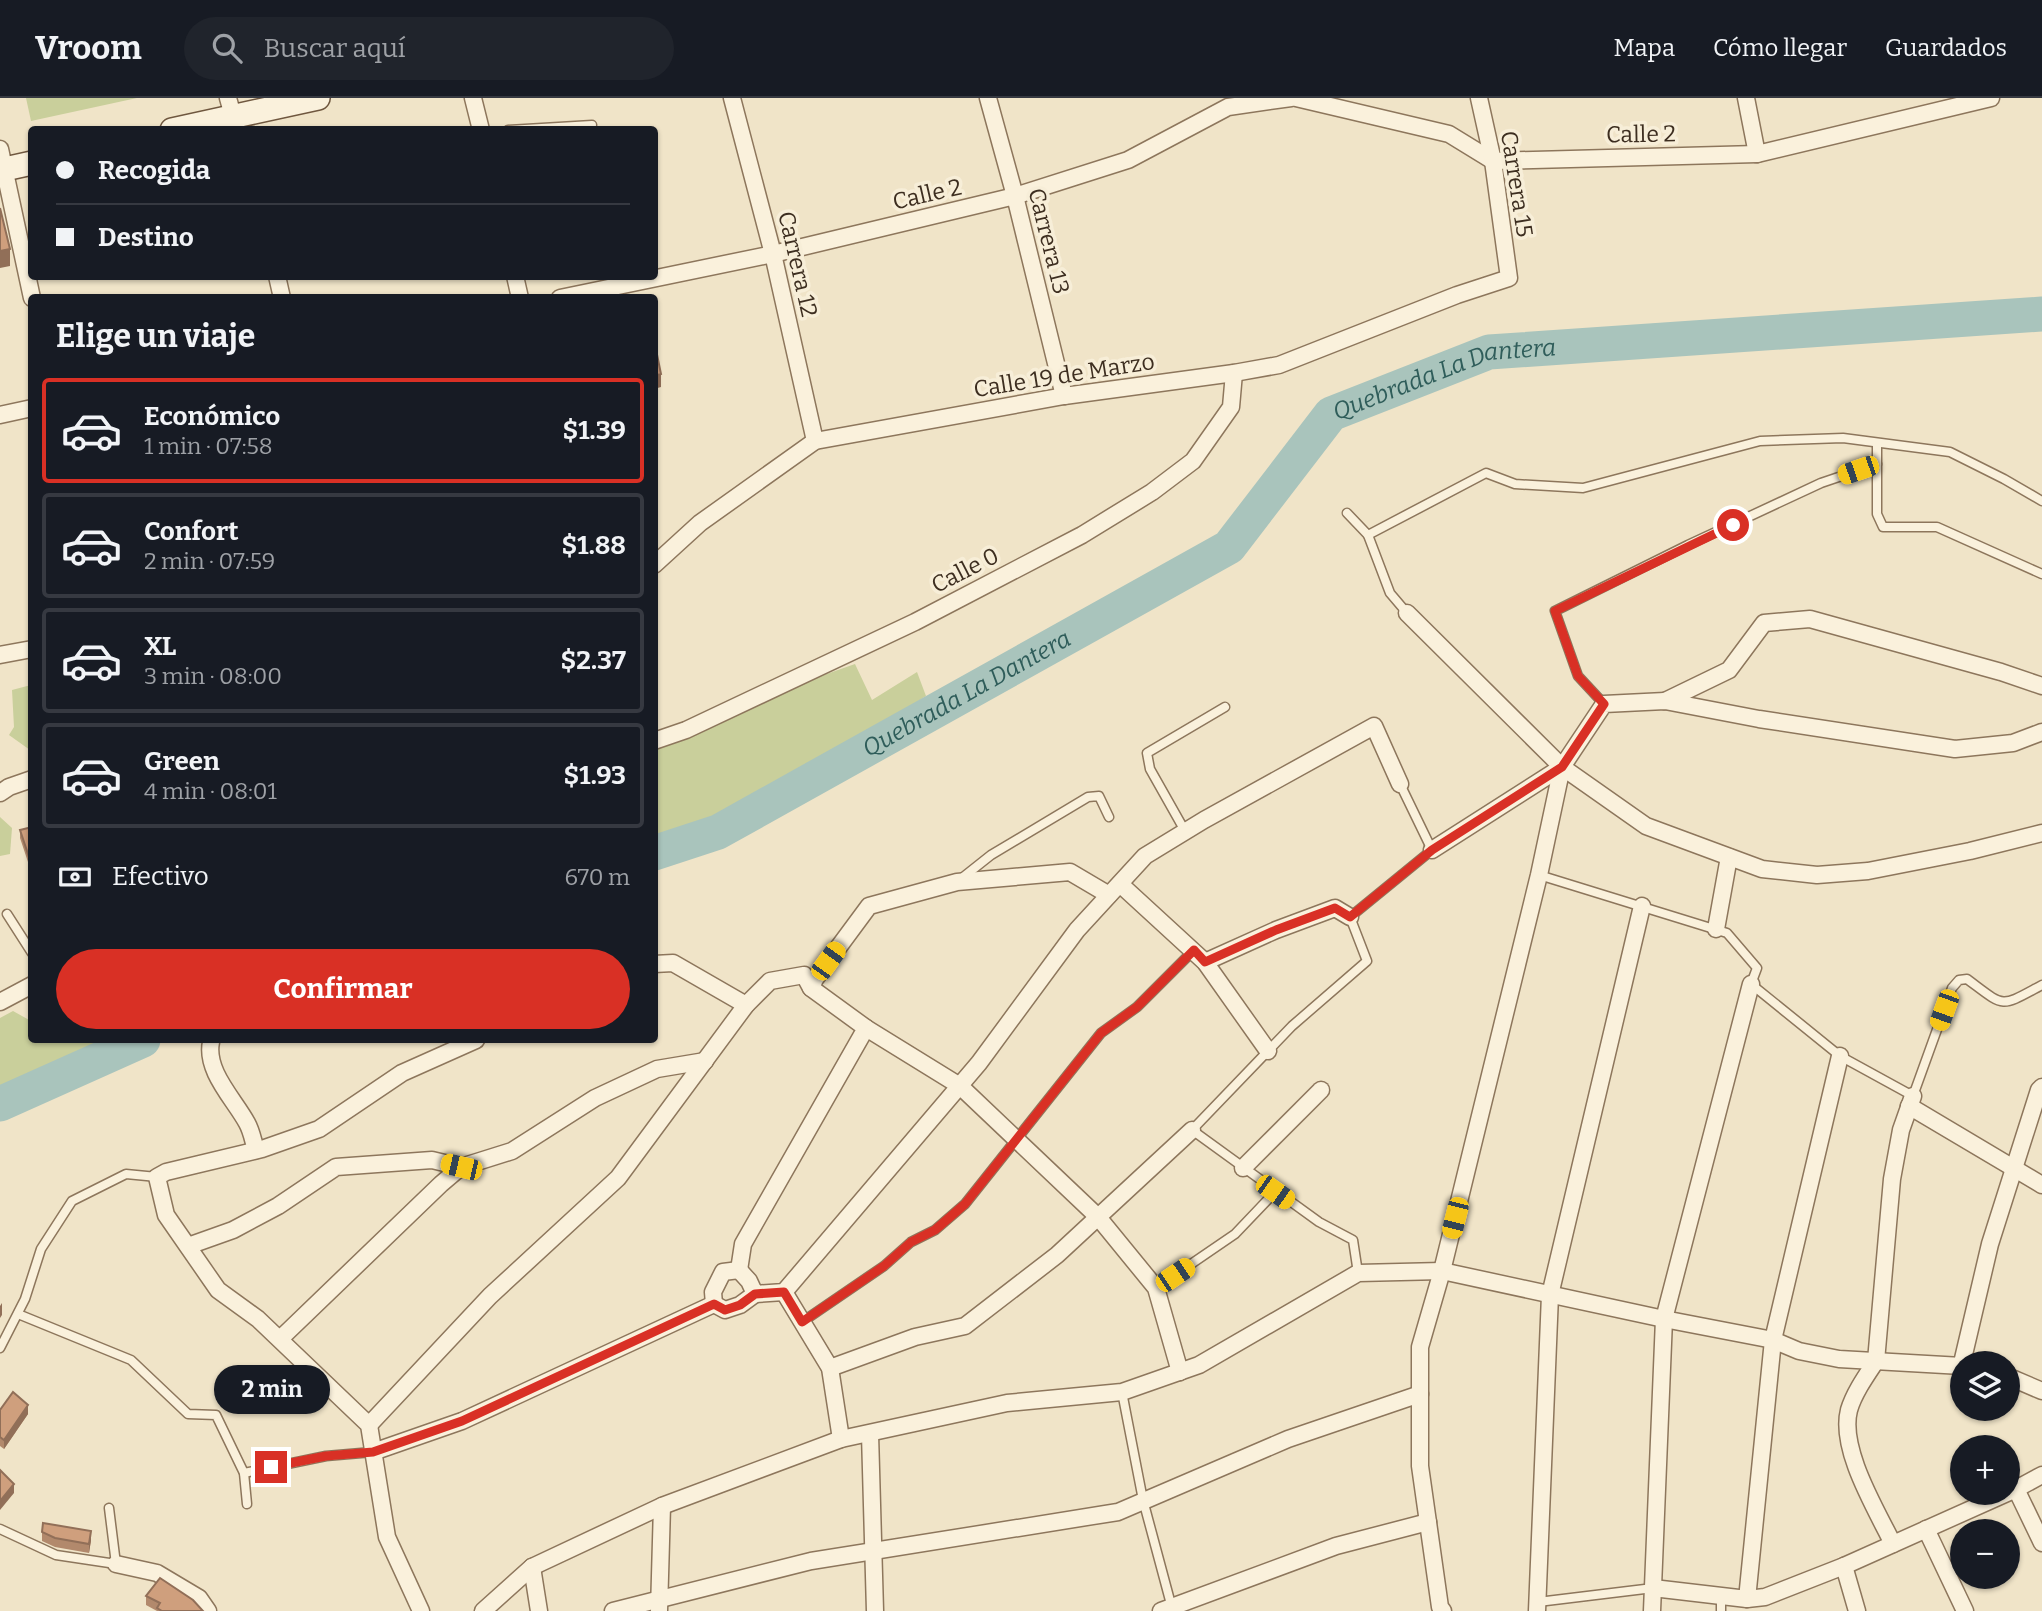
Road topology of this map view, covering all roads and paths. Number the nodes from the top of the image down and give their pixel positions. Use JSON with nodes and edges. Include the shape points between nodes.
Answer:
{"nodes":[{"id":1,"x":318,"y":98,"type":"edge"},
{"id":2,"x":473,"y":98,"type":"edge"},
{"id":3,"x":732,"y":98,"type":"edge"},
{"id":4,"x":988,"y":98,"type":"edge"},
{"id":5,"x":1294,"y":98,"type":"edge"},
{"id":6,"x":1479,"y":98,"type":"edge"},
{"id":7,"x":1746,"y":98,"type":"edge"},
{"id":8,"x":1983,"y":99,"type":"edge"},
{"id":9,"x":1227,"y":103,"type":"edge"},
{"id":10,"x":233,"y":114,"type":"edge"},
{"id":11,"x":593,"y":125,"type":"dead end"},
{"id":12,"x":187,"y":126,"type":"edge"},
{"id":13,"x":480,"y":126,"type":"edge"},
{"id":14,"x":576,"y":126,"type":"edge"},
{"id":15,"x":1757,"y":155,"type":"junction"},
{"id":16,"x":1493,"y":161,"type":"junction"},
{"id":17,"x":1,"y":163,"type":"edge"},
{"id":18,"x":28,"y":163,"type":"edge"},
{"id":19,"x":1015,"y":196,"type":"junction"},
{"id":20,"x":773,"y":254,"type":"junction"},
{"id":21,"x":658,"y":278,"type":"edge"},
{"id":22,"x":1509,"y":278,"type":"joint"},
{"id":23,"x":647,"y":280,"type":"edge"},
{"id":24,"x":31,"y":294,"type":"edge"},
{"id":25,"x":579,"y":294,"type":"edge"},
{"id":26,"x":1234,"y":373,"type":"junction"},
{"id":27,"x":1064,"y":396,"type":"junction"},
{"id":28,"x":28,"y":409,"type":"edge"},
{"id":29,"x":0,"y":415,"type":"edge"},
{"id":30,"x":815,"y":441,"type":"junction"},
{"id":31,"x":1877,"y":444,"type":"junction"},
{"id":32,"x":1877,"y":464,"type":"junction"},
{"id":33,"x":2042,"y":501,"type":"edge"},
{"id":34,"x":1347,"y":513,"type":"dead end"},
{"id":35,"x":1368,"y":535,"type":"junction"},
{"id":36,"x":658,"y":561,"type":"edge"},
{"id":37,"x":2042,"y":574,"type":"edge"},
{"id":38,"x":1407,"y":613,"type":"joint"},
{"id":39,"x":28,"y":650,"type":"edge"},
{"id":40,"x":0,"y":655,"type":"edge"},
{"id":41,"x":2042,"y":686,"type":"edge"},
{"id":42,"x":1665,"y":701,"type":"junction"},
{"id":43,"x":1604,"y":704,"type":"junction"},
{"id":44,"x":1224,"y":707,"type":"dead end"},
{"id":45,"x":2042,"y":732,"type":"edge"},
{"id":46,"x":658,"y":737,"type":"edge"},
{"id":47,"x":1562,"y":767,"type":"junction"},
{"id":48,"x":28,"y":780,"type":"edge"},
{"id":49,"x":1400,"y":784,"type":"joint"},
{"id":50,"x":0,"y":793,"type":"edge"},
{"id":51,"x":1109,"y":817,"type":"dead end"},
{"id":52,"x":1185,"y":831,"type":"junction"},
{"id":53,"x":2042,"y":833,"type":"edge"},
{"id":54,"x":1432,"y":850,"type":"junction"},
{"id":55,"x":1729,"y":857,"type":"junction"},
{"id":56,"x":1539,"y":874,"type":"junction"},
{"id":57,"x":957,"y":882,"type":"junction"},
{"id":58,"x":1114,"y":890,"type":"junction"},
{"id":59,"x":1642,"y":906,"type":"junction"},
{"id":60,"x":7,"y":914,"type":"dead end"},
{"id":61,"x":1350,"y":917,"type":"junction"},
{"id":62,"x":1716,"y":929,"type":"junction"},
{"id":63,"x":28,"y":947,"type":"edge"},
{"id":64,"x":1200,"y":956,"type":"junction"},
{"id":65,"x":658,"y":964,"type":"edge"},
{"id":66,"x":1751,"y":984,"type":"junction"},
{"id":67,"x":2042,"y":985,"type":"edge"},
{"id":68,"x":28,"y":987,"type":"edge"},
{"id":69,"x":811,"y":988,"type":"junction"},
{"id":70,"x":0,"y":1002,"type":"edge"},
{"id":71,"x":746,"y":1005,"type":"junction"},
{"id":72,"x":866,"y":1028,"type":"junction"},
{"id":73,"x":211,"y":1043,"type":"edge"},
{"id":74,"x":469,"y":1043,"type":"edge"},
{"id":75,"x":1268,"y":1051,"type":"junction"},
{"id":76,"x":1840,"y":1056,"type":"junction"},
{"id":77,"x":705,"y":1061,"type":"junction"},
{"id":78,"x":960,"y":1086,"type":"junction"},
{"id":79,"x":2042,"y":1087,"type":"edge"},
{"id":80,"x":1321,"y":1090,"type":"dead end"},
{"id":81,"x":1911,"y":1101,"type":"junction"},
{"id":82,"x":1192,"y":1130,"type":"junction"},
{"id":83,"x":1016,"y":1139,"type":"junction"},
{"id":84,"x":256,"y":1150,"type":"junction"},
{"id":85,"x":461,"y":1167,"type":"junction"},
{"id":86,"x":1243,"y":1168,"type":"junction"},
{"id":87,"x":2015,"y":1168,"type":"junction"},
{"id":88,"x":157,"y":1177,"type":"junction"},
{"id":89,"x":2042,"y":1185,"type":"edge"},
{"id":90,"x":1275,"y":1192,"type":"junction"},
{"id":91,"x":1098,"y":1217,"type":"junction"},
{"id":92,"x":188,"y":1246,"type":"junction"},
{"id":93,"x":739,"y":1270,"type":"junction"},
{"id":94,"x":1442,"y":1271,"type":"junction"},
{"id":95,"x":1359,"y":1273,"type":"junction"},
{"id":96,"x":1156,"y":1288,"type":"junction"},
{"id":97,"x":784,"y":1292,"type":"junction"},
{"id":98,"x":755,"y":1294,"type":"junction"},
{"id":99,"x":1550,"y":1295,"type":"junction"},
{"id":100,"x":714,"y":1304,"type":"junction"},
{"id":101,"x":18,"y":1314,"type":"junction"},
{"id":102,"x":1664,"y":1319,"type":"junction"},
{"id":103,"x":802,"y":1322,"type":"junction"},
{"id":104,"x":280,"y":1339,"type":"junction"},
{"id":105,"x":1773,"y":1340,"type":"junction"},
{"id":106,"x":0,"y":1348,"type":"edge"},
{"id":107,"x":1965,"y":1351,"type":"edge"},
{"id":108,"x":1875,"y":1361,"type":"junction"},
{"id":109,"x":1950,"y":1364,"type":"edge"},
{"id":110,"x":830,"y":1368,"type":"junction"},
{"id":111,"x":1180,"y":1372,"type":"junction"},
{"id":112,"x":2020,"y":1382,"type":"edge"},
{"id":113,"x":2042,"y":1391,"type":"edge"},
{"id":114,"x":1122,"y":1392,"type":"junction"},
{"id":115,"x":1420,"y":1395,"type":"junction"},
{"id":116,"x":369,"y":1425,"type":"junction"},
{"id":117,"x":870,"y":1434,"type":"junction"},
{"id":118,"x":841,"y":1440,"type":"junction"},
{"id":119,"x":373,"y":1452,"type":"junction"},
{"id":120,"x":244,"y":1473,"type":"junction"},
{"id":121,"x":2042,"y":1475,"type":"edge"},
{"id":122,"x":2020,"y":1487,"type":"edge"},
{"id":123,"x":2020,"y":1495,"type":"edge"},
{"id":124,"x":1143,"y":1500,"type":"junction"},
{"id":125,"x":247,"y":1504,"type":"dead end"},
{"id":126,"x":1981,"y":1505,"type":"edge"},
{"id":127,"x":662,"y":1506,"type":"junction"},
{"id":128,"x":109,"y":1508,"type":"dead end"},
{"id":129,"x":1428,"y":1522,"type":"junction"},
{"id":130,"x":0,"y":1529,"type":"edge"},
{"id":131,"x":1926,"y":1529,"type":"junction"},
{"id":132,"x":2042,"y":1543,"type":"edge"},
{"id":133,"x":1893,"y":1544,"type":"junction"},
{"id":134,"x":874,"y":1550,"type":"junction"},
{"id":135,"x":116,"y":1564,"type":"junction"},
{"id":136,"x":1844,"y":1566,"type":"junction"},
{"id":137,"x":532,"y":1567,"type":"junction"},
{"id":138,"x":1653,"y":1588,"type":"junction"},
{"id":139,"x":1747,"y":1599,"type":"junction"},
{"id":140,"x":1721,"y":1603,"type":"edge"},
{"id":141,"x":659,"y":1605,"type":"edge"},
{"id":142,"x":1538,"y":1606,"type":"edge"},
{"id":143,"x":1169,"y":1610,"type":"edge"},
{"id":144,"x":208,"y":1611,"type":"edge"},
{"id":145,"x":421,"y":1611,"type":"edge"},
{"id":146,"x":483,"y":1611,"type":"edge"},
{"id":147,"x":539,"y":1611,"type":"edge"},
{"id":148,"x":613,"y":1611,"type":"edge"},
{"id":149,"x":875,"y":1611,"type":"edge"},
{"id":150,"x":1443,"y":1611,"type":"edge"},
{"id":151,"x":1652,"y":1611,"type":"edge"},
{"id":152,"x":1857,"y":1611,"type":"edge"},
{"id":153,"x":1965,"y":1611,"type":"edge"}],
"edges":[{"from":1,"to":10,"type":"street"},
{"from":2,"to":13,"type":"street"},
{"from":3,"to":20,"type":"street","name":"Carrera 12"},
{"from":4,"to":19,"type":"street","name":"Carrera 13"},
{"from":5,"to":9,"type":"street","name":"Calle 2"},
{"from":5,"to":16,"type":"street","name":"Calle 2","via":[[1449,134]]},
{"from":6,"to":16,"type":"street","name":"Carrera 15"},
{"from":7,"to":15,"type":"street"},
{"from":8,"to":15,"type":"street","name":"Calle 2"},
{"from":9,"to":19,"type":"street","name":"Calle 2","via":[[1128,160]]},
{"from":10,"to":12,"type":"street"},
{"from":11,"to":14,"type":"lane"},
{"from":15,"to":16,"type":"street","name":"Calle 2"},
{"from":16,"to":22,"type":"street","name":"Carrera 15"},
{"from":17,"to":18,"type":"street"},
{"from":17,"to":24,"type":"street"},
{"from":19,"to":20,"type":"street","name":"Calle 2"},
{"from":19,"to":27,"type":"street","name":"Carrera 13"},
{"from":20,"to":21,"type":"street","name":"Calle 2"},
{"from":20,"to":30,"type":"street","name":"Carrera 12"},
{"from":22,"to":26,"type":"street","name":"Calle 19 de Marzo","via":[[1279,365]]},
{"from":23,"to":25,"type":"street","name":"Calle 2"},
{"from":26,"to":27,"type":"street","name":"Calle 19 de Marzo"},
{"from":26,"to":46,"type":"street","name":"Calle 0","via":[[1231,407],[1193,461],[1152,492],[1082,535],[915,622],[686,730]]},
{"from":27,"to":30,"type":"street","name":"Calle 19 de Marzo"},
{"from":28,"to":29,"type":"street"},
{"from":30,"to":36,"type":"street","name":"Calle 19 de Marzo","via":[[700,523]]},
{"from":31,"to":32,"type":"lane"},
{"from":31,"to":33,"type":"lane","via":[[1950,452]]},
{"from":31,"to":35,"type":"lane","via":[[1843,438],[1760,442],[1584,488],[1515,484],[1486,472]]},
{"from":32,"to":37,"type":"lane","via":[[1877,514],[1883,527],[1937,527]]},
{"from":32,"to":43,"type":"lane","via":[[1821,483],[1555,611],[1578,676]]},
{"from":34,"to":35,"type":"lane"},
{"from":35,"to":38,"type":"lane","via":[[1390,593]]},
{"from":38,"to":47,"type":"street"},
{"from":39,"to":40,"type":"street"},
{"from":41,"to":42,"type":"street","via":[[1810,619],[1764,623],[1728,670]]},
{"from":42,"to":43,"type":"street"},
{"from":42,"to":45,"type":"street","via":[[1955,749],[2012,743]]},
{"from":43,"to":47,"type":"street"},
{"from":44,"to":52,"type":"lane","via":[[1147,753],[1150,769]]},
{"from":47,"to":54,"type":"street"},
{"from":47,"to":55,"type":"street","via":[[1646,826]]},
{"from":47,"to":56,"type":"street"},
{"from":48,"to":50,"type":"street"},
{"from":49,"to":52,"type":"street","via":[[1374,726]]},
{"from":49,"to":54,"type":"lane"},
{"from":51,"to":57,"type":"lane","via":[[1099,796],[1088,797],[991,855]]},
{"from":52,"to":58,"type":"street","via":[[1145,856]]},
{"from":53,"to":55,"type":"street","via":[[1868,871],[1817,875],[1762,869]]},
{"from":54,"to":61,"type":"lane"},
{"from":55,"to":62,"type":"street"},
{"from":56,"to":59,"type":"lane"},
{"from":56,"to":94,"type":"street"},
{"from":57,"to":58,"type":"street","via":[[1070,872]]},
{"from":57,"to":69,"type":"street","via":[[869,906]]},
{"from":58,"to":64,"type":"street"},
{"from":58,"to":78,"type":"street","via":[[1077,930]]},
{"from":59,"to":62,"type":"lane"},
{"from":59,"to":99,"type":"street"},
{"from":60,"to":63,"type":"lane"},
{"from":61,"to":64,"type":"street","via":[[1335,908]]},
{"from":61,"to":75,"type":"lane","via":[[1367,961]]},
{"from":62,"to":66,"type":"lane","via":[[1727,933],[1756,968]]},
{"from":64,"to":75,"type":"street"},
{"from":64,"to":83,"type":"lane","via":[[1101,1033]]},
{"from":65,"to":71,"type":"street","via":[[673,963]]},
{"from":66,"to":76,"type":"lane"},
{"from":66,"to":102,"type":"street"},
{"from":67,"to":81,"type":"lane","via":[[2009,1003],[1998,1002],[1967,979],[1959,980],[1952,988]]},
{"from":68,"to":70,"type":"street"},
{"from":69,"to":71,"type":"street","via":[[804,975],[770,981]]},
{"from":69,"to":72,"type":"street"},
{"from":71,"to":77,"type":"street"},
{"from":72,"to":78,"type":"street"},
{"from":72,"to":93,"type":"street","via":[[743,1244]]},
{"from":73,"to":84,"type":"street","via":[[211,1060],[249,1126]]},
{"from":74,"to":84,"type":"street","via":[[401,1073],[319,1129]]},
{"from":75,"to":82,"type":"lane"},
{"from":76,"to":81,"type":"lane"},
{"from":76,"to":105,"type":"street"},
{"from":77,"to":85,"type":"street","via":[[657,1069],[595,1098],[512,1151]]},
{"from":77,"to":116,"type":"street","via":[[618,1178],[490,1296]]},
{"from":78,"to":83,"type":"street"},
{"from":78,"to":97,"type":"street"},
{"from":79,"to":87,"type":"street"},
{"from":80,"to":86,"type":"street"},
{"from":81,"to":87,"type":"street"},
{"from":81,"to":108,"type":"street","via":[[1892,1179]]},
{"from":82,"to":86,"type":"lane"},
{"from":82,"to":91,"type":"street"},
{"from":83,"to":91,"type":"street"},
{"from":83,"to":103,"type":"lane","via":[[965,1204],[935,1230],[911,1242]]},
{"from":84,"to":88,"type":"street"},
{"from":85,"to":92,"type":"street","via":[[432,1160],[336,1167],[278,1206],[233,1230]]},
{"from":85,"to":104,"type":"street"},
{"from":86,"to":90,"type":"lane"},
{"from":87,"to":89,"type":"street"},
{"from":87,"to":107,"type":"street","via":[[1990,1244]]},
{"from":88,"to":92,"type":"street","via":[[166,1215]]},
{"from":88,"to":101,"type":"lane","via":[[126,1174],[72,1201],[41,1249]]},
{"from":90,"to":95,"type":"lane","via":[[1353,1240]]},
{"from":90,"to":96,"type":"lane","via":[[1235,1234]]},
{"from":91,"to":96,"type":"street"},
{"from":91,"to":110,"type":"street","via":[[965,1326],[915,1337]]},
{"from":92,"to":104,"type":"street","via":[[218,1290]]},
{"from":93,"to":98,"type":"street"},
{"from":93,"to":100,"type":"street","via":[[723,1272],[713,1292]]},
{"from":94,"to":95,"type":"street"},
{"from":94,"to":99,"type":"street"},
{"from":94,"to":115,"type":"street","via":[[1420,1347]]},
{"from":95,"to":111,"type":"street"},
{"from":96,"to":111,"type":"street"},
{"from":97,"to":98,"type":"street"},
{"from":97,"to":103,"type":"street"},
{"from":98,"to":100,"type":"street","via":[[725,1310]]},
{"from":99,"to":102,"type":"street"},
{"from":99,"to":142,"type":"street"},
{"from":100,"to":119,"type":"street","via":[[462,1421]]},
{"from":101,"to":106,"type":"lane"},
{"from":101,"to":120,"type":"lane","via":[[131,1360],[188,1414],[216,1415]]},
{"from":102,"to":105,"type":"street"},
{"from":102,"to":138,"type":"street"},
{"from":103,"to":110,"type":"street"},
{"from":104,"to":116,"type":"street"},
{"from":105,"to":108,"type":"street","via":[[1799,1351]]},
{"from":105,"to":139,"type":"street"},
{"from":108,"to":109,"type":"street"},
{"from":108,"to":133,"type":"street","via":[[1849,1410],[1847,1435],[1860,1479]]},
{"from":110,"to":118,"type":"street"},
{"from":111,"to":114,"type":"street"},
{"from":112,"to":113,"type":"street"},
{"from":114,"to":117,"type":"street","via":[[1007,1403]]},
{"from":114,"to":124,"type":"lane"},
{"from":115,"to":124,"type":"street","via":[[1288,1439]]},
{"from":115,"to":129,"type":"street","via":[[1420,1466]]},
{"from":116,"to":119,"type":"street"},
{"from":117,"to":118,"type":"street"},
{"from":117,"to":134,"type":"street"},
{"from":118,"to":127,"type":"street"},
{"from":119,"to":120,"type":"lane","via":[[326,1456]]},
{"from":119,"to":145,"type":"street","via":[[387,1537]]},
{"from":120,"to":125,"type":"lane"},
{"from":121,"to":122,"type":"street"},
{"from":123,"to":132,"type":"street"},
{"from":124,"to":134,"type":"street","via":[[1118,1512]]},
{"from":124,"to":143,"type":"lane"},
{"from":126,"to":131,"type":"street"},
{"from":127,"to":137,"type":"street"},
{"from":127,"to":141,"type":"street"},
{"from":128,"to":135,"type":"lane"},
{"from":129,"to":143,"type":"street","via":[[1336,1546]]},
{"from":129,"to":150,"type":"street"},
{"from":130,"to":135,"type":"lane","via":[[56,1555]]},
{"from":131,"to":133,"type":"street"},
{"from":131,"to":153,"type":"street"},
{"from":133,"to":136,"type":"street"},
{"from":134,"to":141,"type":"street","via":[[811,1562]]},
{"from":134,"to":149,"type":"street"},
{"from":135,"to":144,"type":"street","via":[[157,1573],[199,1598]]},
{"from":136,"to":139,"type":"street","via":[[1765,1597]]},
{"from":136,"to":152,"type":"street"},
{"from":137,"to":146,"type":"street"},
{"from":137,"to":147,"type":"street"},
{"from":138,"to":140,"type":"street"},
{"from":138,"to":142,"type":"lane"},
{"from":138,"to":151,"type":"street"},
{"from":139,"to":140,"type":"street"},
{"from":141,"to":148,"type":"street"}]}
